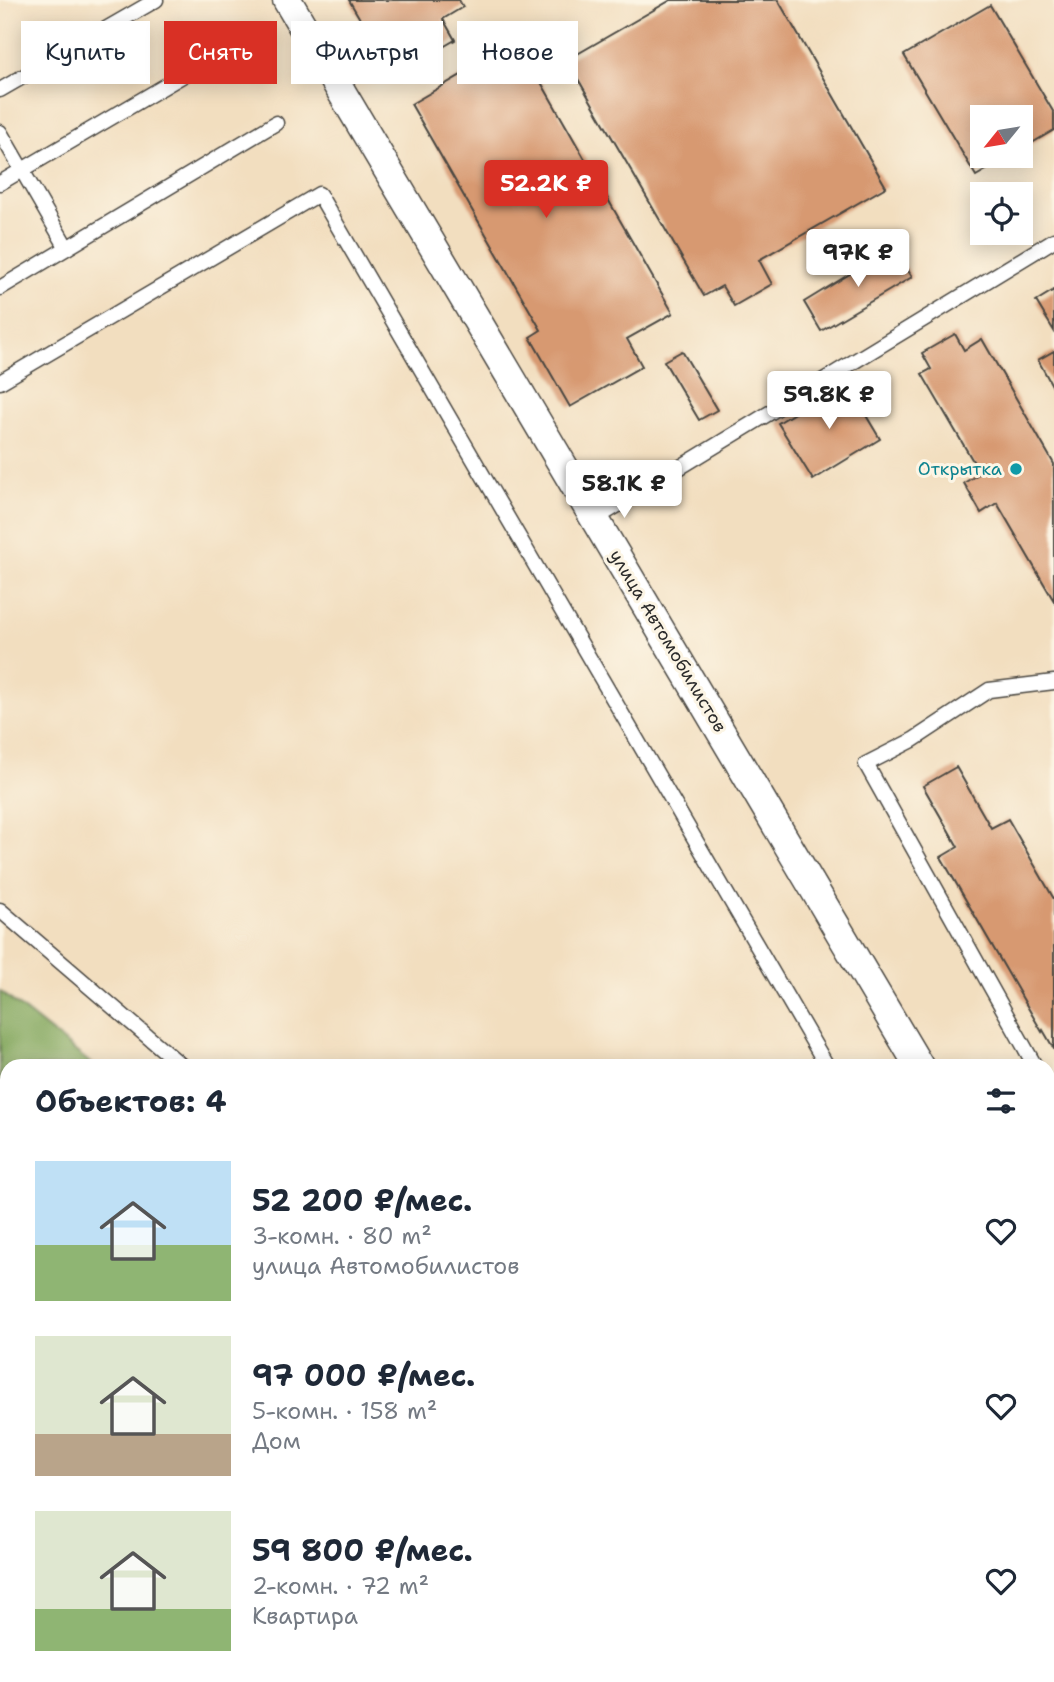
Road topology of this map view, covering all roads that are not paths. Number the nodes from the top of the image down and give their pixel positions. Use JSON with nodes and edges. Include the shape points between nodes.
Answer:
{"nodes":[{"id":1,"x":156,"y":0,"type":"edge"},
{"id":2,"x":287,"y":0,"type":"edge"},
{"id":3,"x":168,"y":84,"type":"edge"},
{"id":4,"x":0,"y":90,"type":"edge"},
{"id":5,"x":276,"y":123,"type":"dead end"},
{"id":6,"x":0,"y":132,"type":"edge"},
{"id":7,"x":22,"y":169,"type":"junction"},
{"id":8,"x":0,"y":183,"type":"edge"},
{"id":9,"x":1054,"y":240,"type":"edge"},
{"id":10,"x":67,"y":248,"type":"junction"},
{"id":11,"x":0,"y":288,"type":"edge"},
{"id":12,"x":0,"y":382,"type":"edge"},
{"id":13,"x":595,"y":519,"type":"junction"},
{"id":14,"x":1054,"y":682,"type":"edge"},
{"id":15,"x":0,"y":911,"type":"edge"},
{"id":16,"x":174,"y":1059,"type":"edge"},
{"id":17,"x":823,"y":1059,"type":"edge"},
{"id":18,"x":915,"y":1059,"type":"edge"},
{"id":19,"x":1031,"y":1059,"type":"edge"}],
"edges":[{"from":1,"to":4,"type":"lane"},
{"from":2,"to":13,"type":"street","name":"улица Автомобилистов"},
{"from":3,"to":7,"type":"lane"},
{"from":5,"to":10,"type":"lane"},
{"from":6,"to":7,"type":"lane"},
{"from":7,"to":8,"type":"lane"},
{"from":7,"to":10,"type":"lane"},
{"from":9,"to":13,"type":"lane"},
{"from":10,"to":11,"type":"lane"},
{"from":12,"to":17,"type":"lane","via":[[319,194]]},
{"from":13,"to":18,"type":"street","name":"улица Автомобилистов"},
{"from":14,"to":19,"type":"lane","via":[[989,690],[913,740],[866,764]]},
{"from":15,"to":16,"type":"lane"}]}
